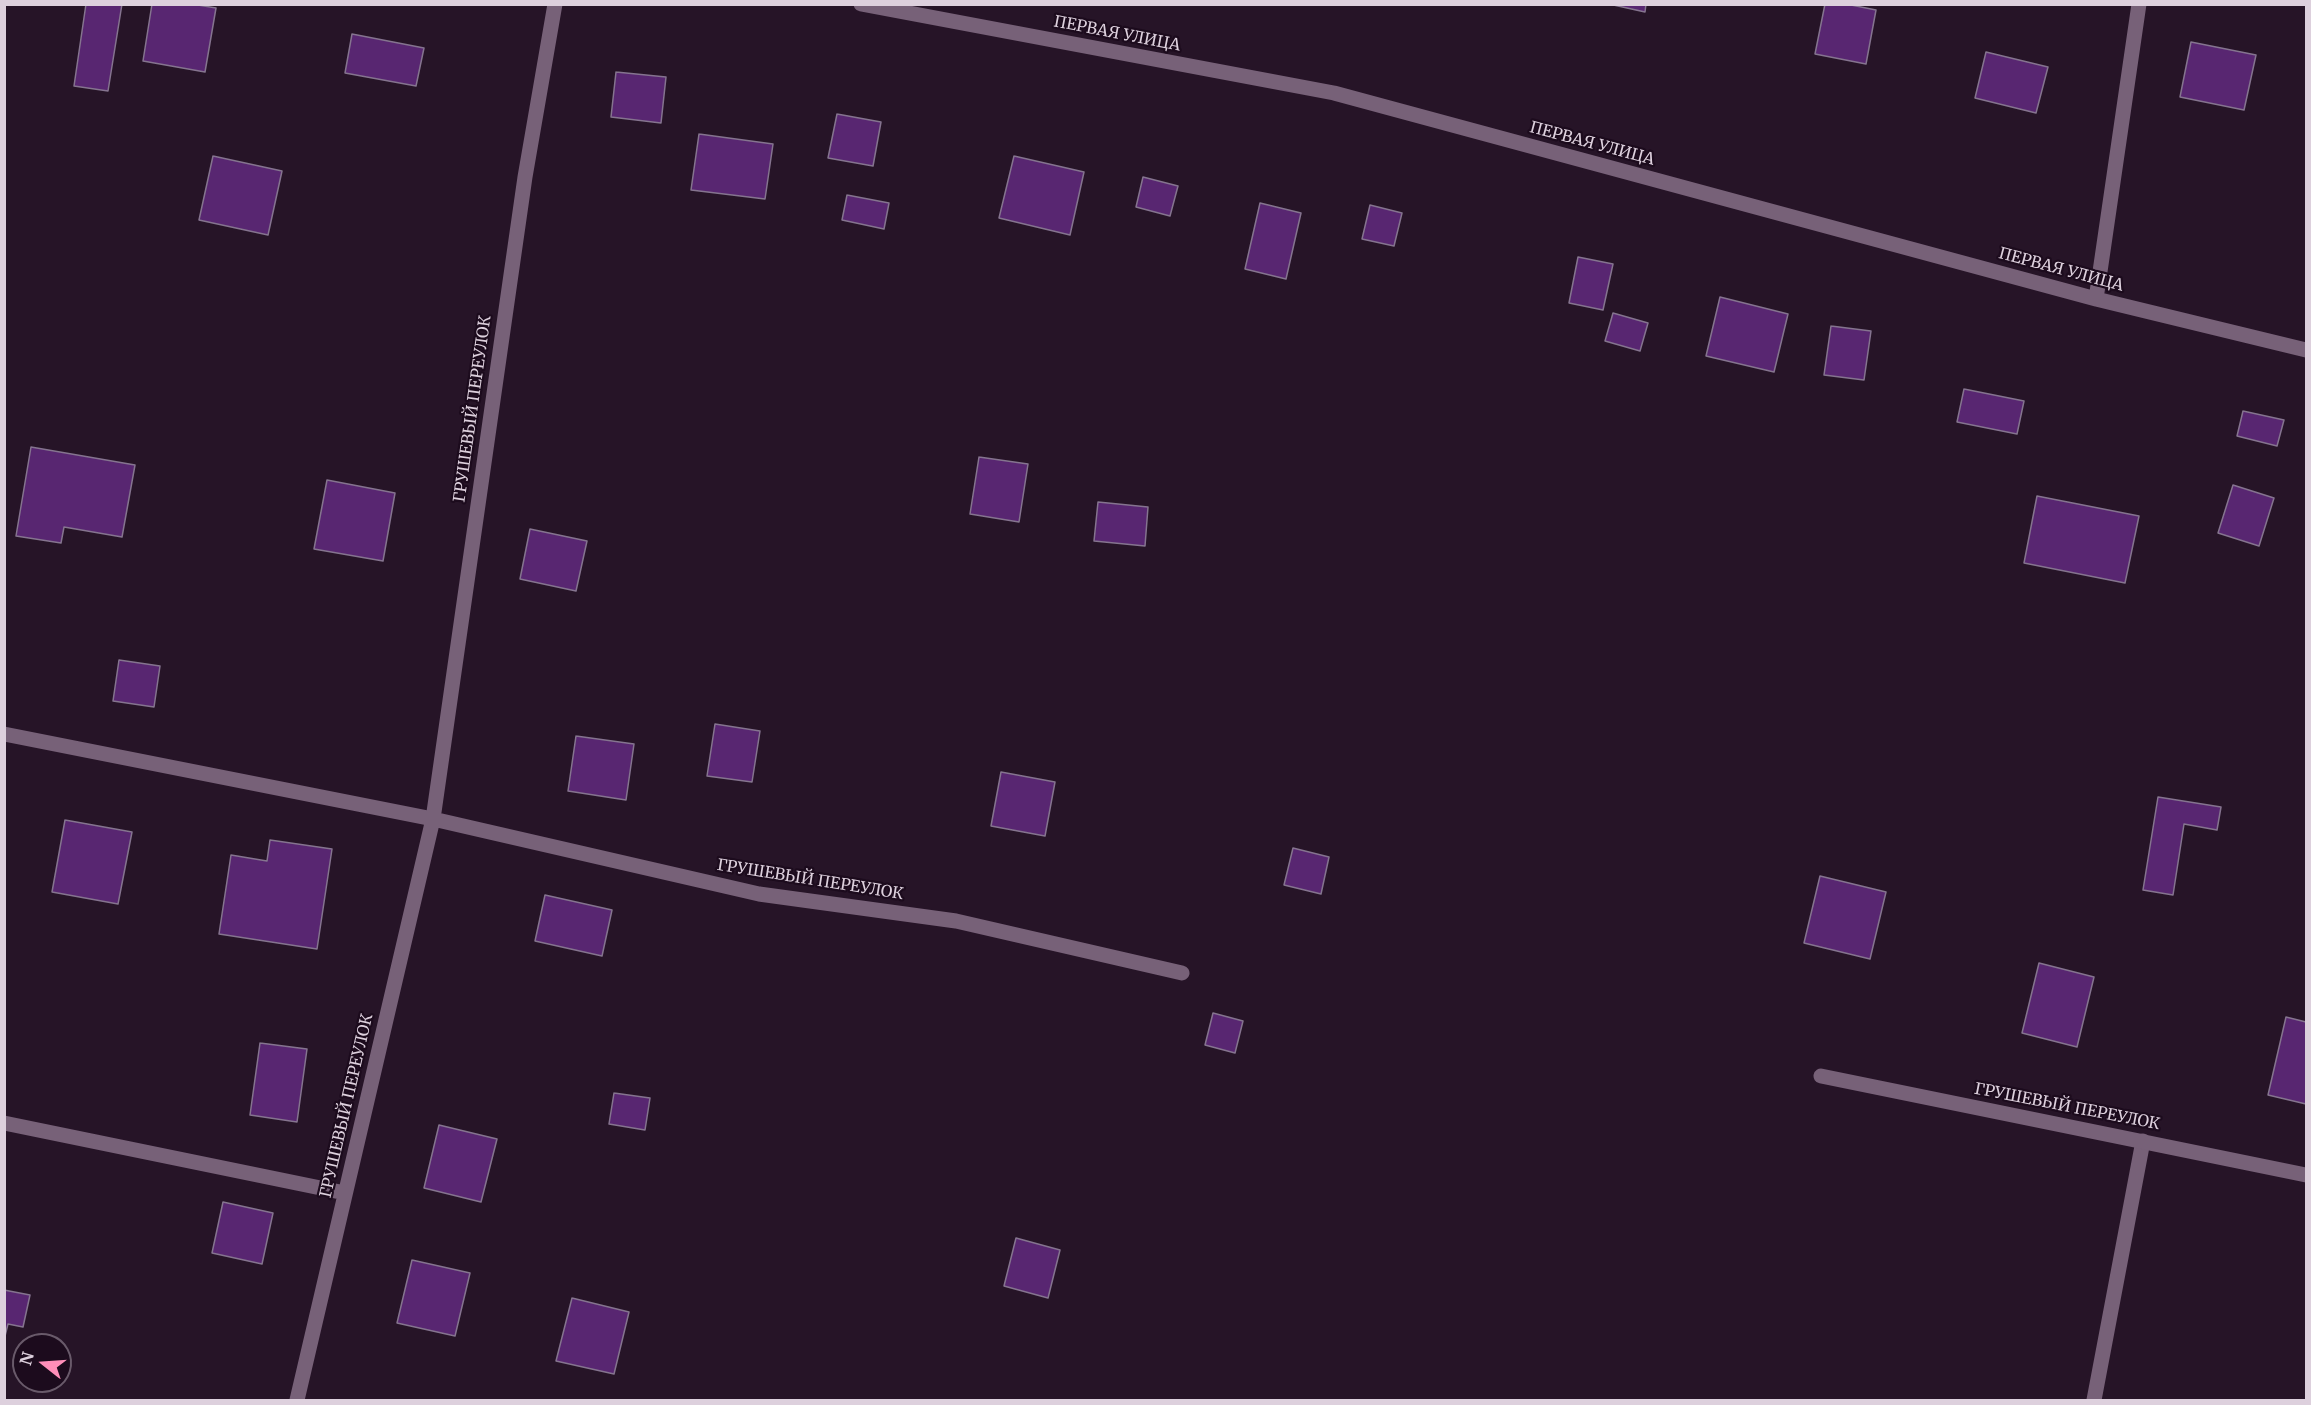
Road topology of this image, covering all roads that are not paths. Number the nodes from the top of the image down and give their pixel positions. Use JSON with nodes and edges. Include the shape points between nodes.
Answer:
{"nodes":[{"id":1,"x":555,"y":4,"type":"edge"},
{"id":2,"x":861,"y":4,"type":"edge"},
{"id":3,"x":2139,"y":4,"type":"edge"},
{"id":4,"x":2096,"y":299,"type":"junction"},
{"id":5,"x":2307,"y":350,"type":"edge"},
{"id":6,"x":4,"y":734,"type":"edge"},
{"id":7,"x":433,"y":819,"type":"junction"},
{"id":8,"x":1182,"y":973,"type":"dead end"},
{"id":9,"x":1821,"y":1076,"type":"dead end"},
{"id":10,"x":4,"y":1123,"type":"edge"},
{"id":11,"x":2143,"y":1141,"type":"junction"},
{"id":12,"x":2307,"y":1175,"type":"edge"},
{"id":13,"x":345,"y":1193,"type":"junction"},
{"id":14,"x":297,"y":1401,"type":"edge"},
{"id":15,"x":2094,"y":1401,"type":"edge"}],
"edges":[{"from":1,"to":7,"type":"street","name":"ГРУШЕВЫЙ ПЕРЕУЛОК","via":[[525,177]]},
{"from":2,"to":4,"type":"street","name":"ПЕРВАЯ УЛИЦА","via":[[1334,93]]},
{"from":3,"to":4,"type":"street"},
{"from":4,"to":5,"type":"street","name":"ПЕРВАЯ УЛИЦА"},
{"from":6,"to":7,"type":"street","name":"ГРУШЕВЫЙ ПЕРЕУЛОК"},
{"from":7,"to":8,"type":"street","name":"ГРУШЕВЫЙ ПЕРЕУЛОК","via":[[759,894],[956,921]]},
{"from":7,"to":13,"type":"street","name":"ГРУШЕВЫЙ ПЕРЕУЛОК"},
{"from":9,"to":11,"type":"street","name":"ГРУШЕВЫЙ ПЕРЕУЛОК"},
{"from":10,"to":13,"type":"street"},
{"from":11,"to":12,"type":"street","name":"ГРУШЕВЫЙ ПЕРЕУЛОК"},
{"from":11,"to":15,"type":"street"},
{"from":13,"to":14,"type":"street","name":"ГРУШЕВЫЙ ПЕРЕУЛОК"}]}
